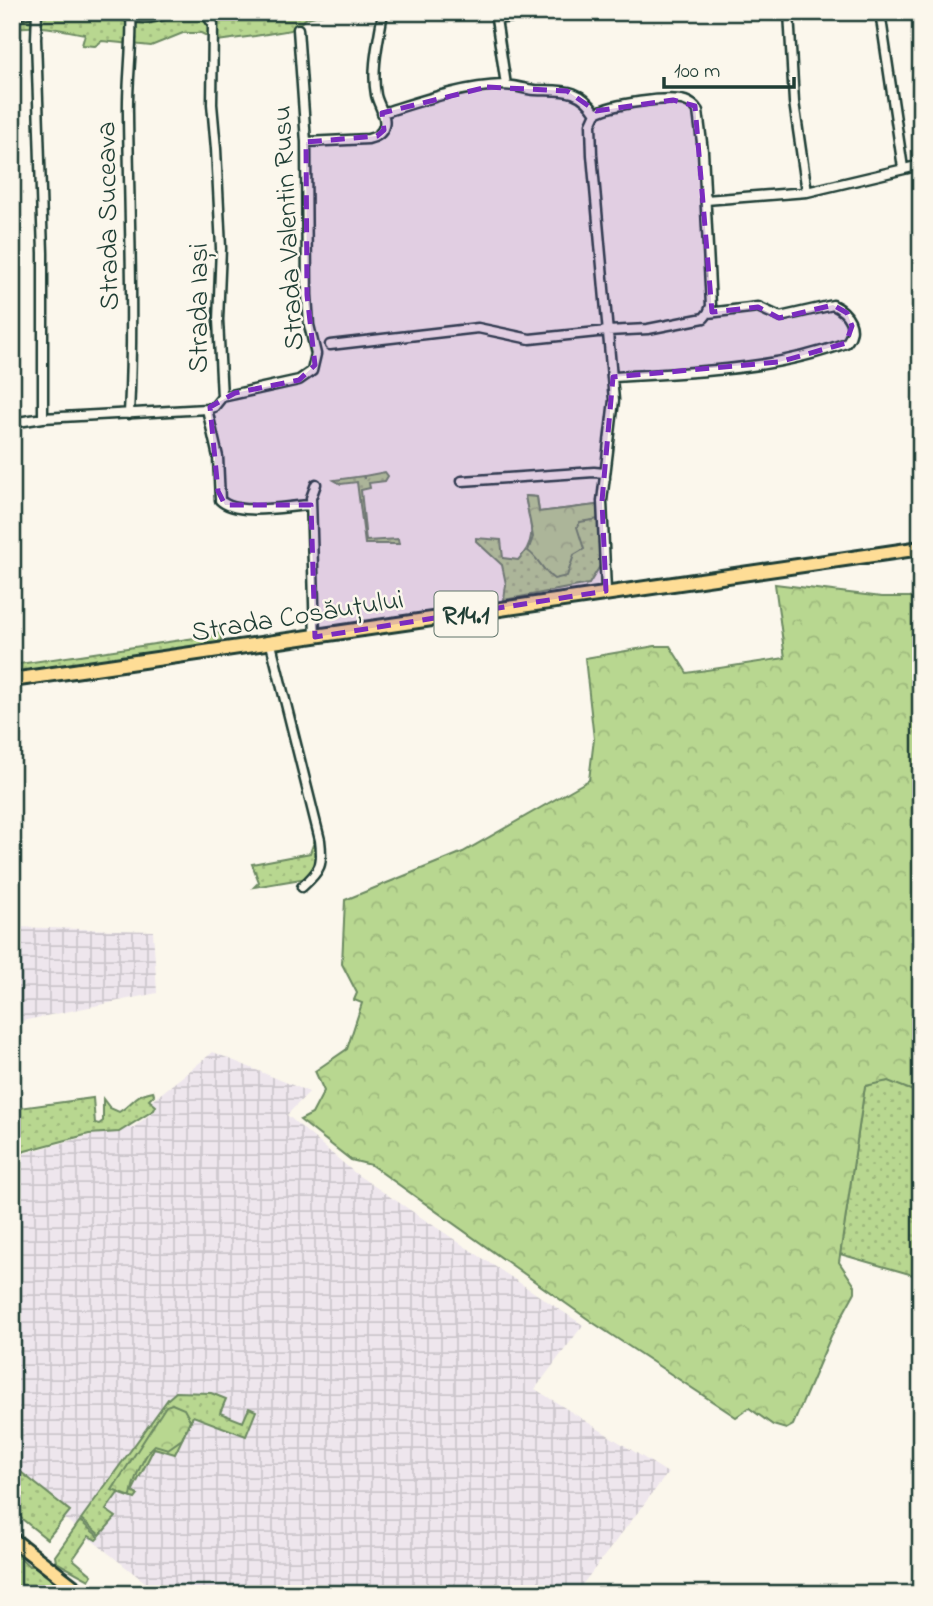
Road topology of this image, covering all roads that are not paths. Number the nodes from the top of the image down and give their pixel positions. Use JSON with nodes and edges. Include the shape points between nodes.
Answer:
{"nodes":[{"id":1,"x":36,"y":12,"type":"edge"},
{"id":2,"x":111,"y":12,"type":"edge"},
{"id":3,"x":173,"y":12,"type":"edge"},
{"id":4,"x":383,"y":12,"type":"edge"},
{"id":5,"x":547,"y":12,"type":"edge"},
{"id":6,"x":789,"y":12,"type":"edge"},
{"id":7,"x":880,"y":12,"type":"edge"},
{"id":8,"x":208,"y":14,"type":"edge"},
{"id":9,"x":12,"y":15,"type":"edge"},
{"id":10,"x":131,"y":15,"type":"edge"},
{"id":11,"x":496,"y":16,"type":"edge"},
{"id":12,"x":298,"y":30,"type":"dead end"},
{"id":13,"x":506,"y":85,"type":"junction"},
{"id":14,"x":382,"y":113,"type":"junction"},
{"id":15,"x":596,"y":113,"type":"junction"},
{"id":16,"x":306,"y":142,"type":"junction"},
{"id":17,"x":921,"y":165,"type":"edge"},
{"id":18,"x":903,"y":168,"type":"junction"},
{"id":19,"x":807,"y":192,"type":"junction"},
{"id":20,"x":706,"y":201,"type":"junction"},
{"id":21,"x":708,"y":313,"type":"junction"},
{"id":22,"x":607,"y":331,"type":"junction"},
{"id":23,"x":330,"y":345,"type":"dead end"},
{"id":24,"x":613,"y":377,"type":"junction"},
{"id":25,"x":222,"y":397,"type":"junction"},
{"id":26,"x":207,"y":409,"type":"junction"},
{"id":27,"x":129,"y":414,"type":"junction"},
{"id":28,"x":43,"y":418,"type":"junction"},
{"id":29,"x":12,"y":423,"type":"edge"},
{"id":30,"x":606,"y":480,"type":"junction"},
{"id":31,"x":462,"y":481,"type":"dead end"},
{"id":32,"x":316,"y":484,"type":"dead end"},
{"id":33,"x":311,"y":505,"type":"junction"},
{"id":34,"x":921,"y":548,"type":"edge"},
{"id":35,"x":606,"y":591,"type":"junction"},
{"id":36,"x":315,"y":638,"type":"junction"},
{"id":37,"x":271,"y":644,"type":"junction"},
{"id":38,"x":12,"y":680,"type":"edge"},
{"id":39,"x":302,"y":887,"type":"dead end"},
{"id":40,"x":12,"y":1539,"type":"edge"},
{"id":41,"x":83,"y":1594,"type":"edge"}],
"edges":[{"from":1,"to":9,"type":"street"},
{"from":1,"to":28,"type":"street"},
{"from":2,"to":10,"type":"street"},
{"from":3,"to":10,"type":"street","via":[[151,19]]},
{"from":4,"to":14,"type":"street","via":[[375,75]]},
{"from":5,"to":11,"type":"street"},
{"from":6,"to":19,"type":"street","via":[[794,102]]},
{"from":7,"to":18,"type":"street"},
{"from":8,"to":25,"type":"street","name":"Strada Iași","via":[[221,248]]},
{"from":10,"to":27,"type":"street","name":"Strada Suceava"},
{"from":11,"to":13,"type":"street"},
{"from":12,"to":16,"type":"street","name":"Strada Valentin Rusu"},
{"from":13,"to":14,"type":"street","via":[[462,91]]},
{"from":13,"to":15,"type":"street","via":[[568,91],[582,96]]},
{"from":14,"to":16,"type":"street","via":[[384,129],[377,136]]},
{"from":15,"to":20,"type":"street","via":[[673,100],[695,106]]},
{"from":15,"to":22,"type":"street","via":[[591,124]]},
{"from":16,"to":25,"type":"street","name":"Strada Valentin Rusu","via":[[307,295],[315,365],[299,380]]},
{"from":17,"to":18,"type":"street"},
{"from":18,"to":19,"type":"street"},
{"from":19,"to":20,"type":"street"},
{"from":20,"to":21,"type":"street","via":[[712,306]]},
{"from":21,"to":22,"type":"street","via":[[704,318],[667,326]]},
{"from":21,"to":24,"type":"street","via":[[758,307],[779,317],[833,304],[847,313],[852,332],[846,343],[832,349],[779,362]]},
{"from":22,"to":23,"type":"street","via":[[530,339],[478,328]]},
{"from":22,"to":24,"type":"street"},
{"from":24,"to":30,"type":"street"},
{"from":25,"to":26,"type":"street","name":"Strada Iași"},
{"from":26,"to":27,"type":"street"},
{"from":26,"to":33,"type":"street","name":"Strada Iași","via":[[218,457],[220,500],[225,505],[238,509]]},
{"from":27,"to":28,"type":"street"},
{"from":28,"to":29,"type":"street"},
{"from":30,"to":31,"type":"street","via":[[604,473],[594,471]]},
{"from":30,"to":35,"type":"street","via":[[602,501]]},
{"from":32,"to":33,"type":"street"},
{"from":33,"to":36,"type":"street"},
{"from":34,"to":35,"type":"main road","name":"Strada Cosăuțului","number":"R14.1"},
{"from":35,"to":36,"type":"main road","name":"Strada Cosăuțului","number":"R14.1"},
{"from":36,"to":37,"type":"main road","name":"Strada Cosăuțului","number":"R14.1"},
{"from":37,"to":38,"type":"main road","name":"Strada Cosăuțului","number":"R14.1"},
{"from":37,"to":39,"type":"street","via":[[320,840],[322,862]]},
{"from":40,"to":41,"type":"main road"}]}
